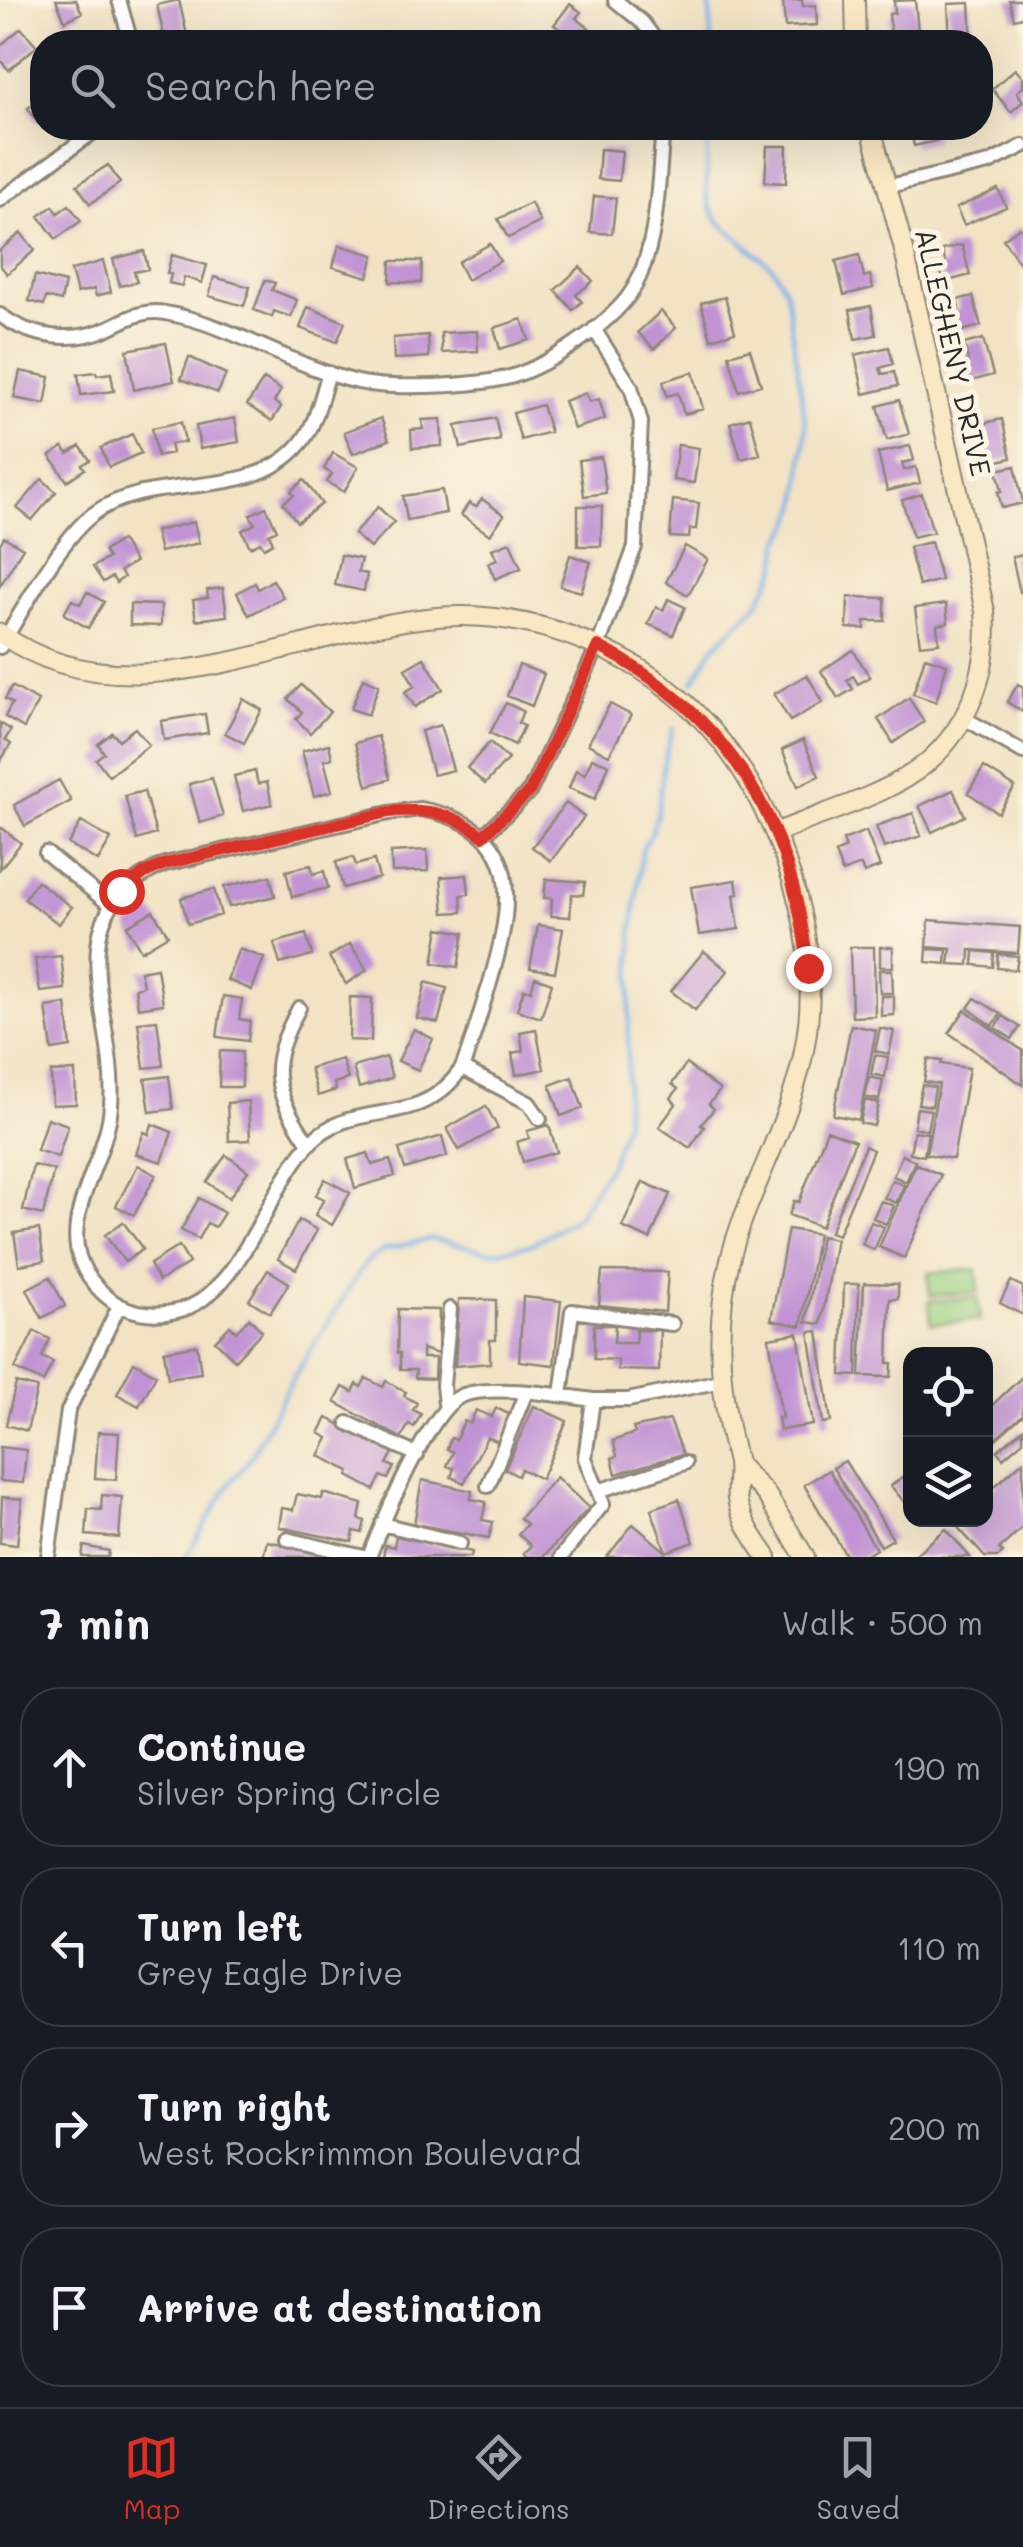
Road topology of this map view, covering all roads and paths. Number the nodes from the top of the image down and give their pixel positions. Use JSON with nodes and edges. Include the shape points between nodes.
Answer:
{"nodes":[{"id":1,"x":119,"y":0,"type":"edge"},
{"id":2,"x":615,"y":0,"type":"edge"},
{"id":3,"x":855,"y":0,"type":"edge"},
{"id":4,"x":128,"y":30,"type":"edge"},
{"id":5,"x":648,"y":30,"type":"edge"},
{"id":6,"x":856,"y":30,"type":"edge"},
{"id":7,"x":82,"y":140,"type":"edge"},
{"id":8,"x":662,"y":140,"type":"edge"},
{"id":9,"x":874,"y":140,"type":"edge"},
{"id":10,"x":1023,"y":147,"type":"edge"},
{"id":11,"x":884,"y":187,"type":"junction"},
{"id":12,"x":0,"y":200,"type":"edge"},
{"id":13,"x":0,"y":315,"type":"edge"},
{"id":14,"x":594,"y":329,"type":"junction"},
{"id":15,"x":329,"y":374,"type":"junction"},
{"id":16,"x":2,"y":639,"type":"edge"},
{"id":17,"x":598,"y":646,"type":"junction"},
{"id":18,"x":964,"y":718,"type":"junction"},
{"id":19,"x":1023,"y":752,"type":"edge"},
{"id":20,"x":775,"y":833,"type":"junction"},
{"id":21,"x":483,"y":836,"type":"junction"},
{"id":22,"x":46,"y":853,"type":"dead end"},
{"id":23,"x":110,"y":904,"type":"junction"},
{"id":24,"x":299,"y":1008,"type":"dead end"},
{"id":25,"x":462,"y":1068,"type":"junction"},
{"id":26,"x":540,"y":1120,"type":"dead end"},
{"id":27,"x":310,"y":1144,"type":"junction"},
{"id":28,"x":119,"y":1306,"type":"junction"},
{"id":29,"x":450,"y":1310,"type":"dead end"},
{"id":30,"x":672,"y":1324,"type":"dead end"},
{"id":31,"x":721,"y":1380,"type":"junction"},
{"id":32,"x":526,"y":1392,"type":"junction"},
{"id":33,"x":561,"y":1394,"type":"junction"},
{"id":34,"x":593,"y":1400,"type":"junction"},
{"id":35,"x":446,"y":1404,"type":"junction"},
{"id":36,"x":348,"y":1423,"type":"dead end"},
{"id":37,"x":417,"y":1455,"type":"junction"},
{"id":38,"x":685,"y":1463,"type":"dead end"},
{"id":39,"x":738,"y":1466,"type":"junction"},
{"id":40,"x":488,"y":1486,"type":"dead end"},
{"id":41,"x":598,"y":1491,"type":"junction"},
{"id":42,"x":382,"y":1524,"type":"junction"},
{"id":43,"x":287,"y":1539,"type":"dead end"},
{"id":44,"x":460,"y":1542,"type":"dead end"},
{"id":45,"x":48,"y":1557,"type":"edge"},
{"id":46,"x":366,"y":1557,"type":"edge"},
{"id":47,"x":560,"y":1557,"type":"edge"},
{"id":48,"x":767,"y":1557,"type":"edge"},
{"id":49,"x":805,"y":1557,"type":"edge"}],
"edges":[{"from":1,"to":4,"type":"street"},
{"from":2,"to":5,"type":"street"},
{"from":3,"to":6,"type":"main road"},
{"from":7,"to":12,"type":"street"},
{"from":8,"to":14,"type":"street","via":[[644,263],[629,297]]},
{"from":9,"to":11,"type":"main road","name":"ALLEGHENY DRIVE"},
{"from":10,"to":11,"type":"street","via":[[989,162]]},
{"from":11,"to":18,"type":"main road","name":"ALLEGHENY DRIVE","via":[[985,611],[984,665]]},
{"from":13,"to":15,"type":"street","via":[[26,330],[70,337],[160,312]]},
{"from":14,"to":15,"type":"street","via":[[543,363],[497,379],[383,386]]},
{"from":14,"to":17,"type":"street","via":[[631,387],[641,422],[635,547]]},
{"from":15,"to":16,"type":"street","via":[[300,444],[271,466],[236,479],[137,494],[92,515]]},
{"from":16,"to":17,"type":"main road","via":[[66,664],[130,674],[186,669],[440,617],[500,618]]},
{"from":17,"to":20,"type":"main road","via":[[691,707],[733,755]]},
{"from":17,"to":21,"type":"street","via":[[530,791]]},
{"from":18,"to":19,"type":"street"},
{"from":18,"to":20,"type":"main road","name":"ALLEGHENY DRIVE","via":[[946,744],[903,780]]},
{"from":20,"to":31,"type":"main road","via":[[805,936],[807,1033],[794,1096],[732,1259],[721,1323]]},
{"from":21,"to":23,"type":"street","via":[[438,812],[389,812],[165,864],[131,881]]},
{"from":21,"to":25,"type":"street","via":[[503,871],[508,910]]},
{"from":22,"to":23,"type":"street"},
{"from":23,"to":28,"type":"street","via":[[97,941],[111,1108],[76,1221],[82,1262]]},
{"from":24,"to":27,"type":"street","via":[[282,1045],[278,1086]]},
{"from":25,"to":26,"type":"street","via":[[529,1103]]},
{"from":25,"to":27,"type":"street","via":[[434,1098],[345,1122]]},
{"from":27,"to":28,"type":"street","via":[[229,1272],[202,1301],[162,1313]]},
{"from":28,"to":45,"type":"street","via":[[68,1411]]},
{"from":29,"to":35,"type":"street"},
{"from":30,"to":33,"type":"street","via":[[572,1311]]},
{"from":31,"to":34,"type":"street","via":[[628,1400]]},
{"from":31,"to":39,"type":"main road"},
{"from":32,"to":33,"type":"street"},
{"from":32,"to":35,"type":"street","via":[[464,1394]]},
{"from":32,"to":40,"type":"street"},
{"from":33,"to":34,"type":"street"},
{"from":34,"to":41,"type":"street","via":[[585,1458]]},
{"from":35,"to":37,"type":"street"},
{"from":36,"to":37,"type":"street"},
{"from":37,"to":42,"type":"street"},
{"from":38,"to":41,"type":"street"},
{"from":39,"to":48,"type":"main road","via":[[737,1499]]},
{"from":39,"to":49,"type":"main road","via":[[766,1494]]},
{"from":41,"to":47,"type":"street","via":[[603,1504]]},
{"from":42,"to":44,"type":"street"},
{"from":42,"to":46,"type":"street"},
{"from":43,"to":46,"type":"street"}]}
